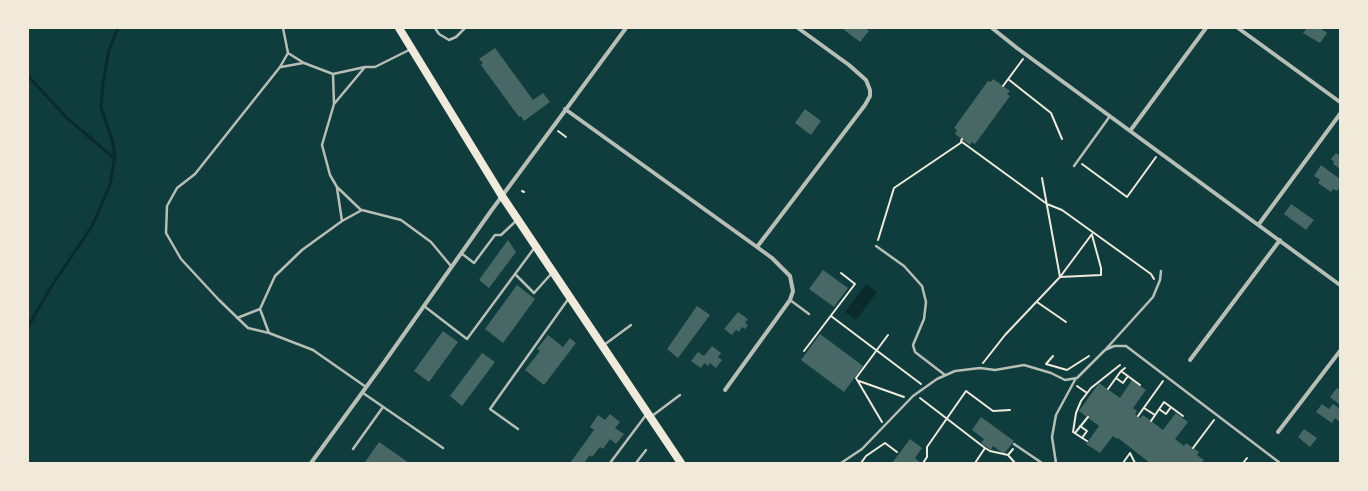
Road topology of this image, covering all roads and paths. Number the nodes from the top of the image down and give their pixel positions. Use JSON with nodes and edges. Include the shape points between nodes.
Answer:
{"nodes":[{"id":1,"x":283,"y":28,"type":"edge"},
{"id":2,"x":399,"y":28,"type":"edge"},
{"id":3,"x":435,"y":28,"type":"edge"},
{"id":4,"x":465,"y":28,"type":"edge"},
{"id":5,"x":626,"y":28,"type":"edge"},
{"id":6,"x":798,"y":28,"type":"edge"},
{"id":7,"x":1206,"y":28,"type":"edge"},
{"id":8,"x":1238,"y":28,"type":"edge"},
{"id":9,"x":995,"y":29,"type":"edge"},
{"id":10,"x":411,"y":48,"type":"junction"},
{"id":11,"x":288,"y":53,"type":"junction"},
{"id":12,"x":1026,"y":55,"type":"junction"},
{"id":13,"x":304,"y":62,"type":"junction"},
{"id":14,"x":280,"y":67,"type":"junction"},
{"id":15,"x":365,"y":67,"type":"junction"},
{"id":16,"x":333,"y":74,"type":"junction"},
{"id":17,"x":1008,"y":79,"type":"junction"},
{"id":18,"x":1003,"y":86,"type":"dead end"},
{"id":19,"x":1340,"y":102,"type":"edge"},
{"id":20,"x":334,"y":104,"type":"junction"},
{"id":21,"x":565,"y":109,"type":"junction"},
{"id":22,"x":1340,"y":114,"type":"edge"},
{"id":23,"x":1110,"y":116,"type":"junction"},
{"id":24,"x":557,"y":130,"type":"dead end"},
{"id":25,"x":1130,"y":131,"type":"junction"},
{"id":26,"x":566,"y":137,"type":"dead end"},
{"id":27,"x":1062,"y":140,"type":"dead end"},
{"id":28,"x":1160,"y":152,"type":"junction"},
{"id":29,"x":1077,"y":161,"type":"junction"},
{"id":30,"x":1074,"y":166,"type":"dead end"},
{"id":31,"x":1042,"y":178,"type":"dead end"},
{"id":32,"x":337,"y":187,"type":"junction"},
{"id":33,"x":502,"y":196,"type":"junction"},
{"id":34,"x":1047,"y":204,"type":"junction"},
{"id":35,"x":362,"y":210,"type":"junction"},
{"id":36,"x":518,"y":220,"type":"junction"},
{"id":37,"x":342,"y":221,"type":"junction"},
{"id":38,"x":1259,"y":224,"type":"junction"},
{"id":39,"x":1093,"y":234,"type":"junction"},
{"id":40,"x":1280,"y":240,"type":"junction"},
{"id":41,"x":876,"y":246,"type":"joint"},
{"id":42,"x":536,"y":247,"type":"junction"},
{"id":43,"x":757,"y":247,"type":"junction"},
{"id":44,"x":461,"y":253,"type":"junction"},
{"id":45,"x":451,"y":266,"type":"junction"},
{"id":46,"x":1161,"y":271,"type":"dead end"},
{"id":47,"x":553,"y":272,"type":"junction"},
{"id":48,"x":841,"y":273,"type":"dead end"},
{"id":49,"x":516,"y":274,"type":"junction"},
{"id":50,"x":1060,"y":277,"type":"junction"},
{"id":51,"x":1154,"y":279,"type":"dead end"},
{"id":52,"x":1340,"y":285,"type":"edge"},
{"id":53,"x":569,"y":298,"type":"junction"},
{"id":54,"x":790,"y":300,"type":"junction"},
{"id":55,"x":1036,"y":302,"type":"junction"},
{"id":56,"x":424,"y":306,"type":"junction"},
{"id":57,"x":260,"y":309,"type":"junction"},
{"id":58,"x":809,"y":314,"type":"dead end"},
{"id":59,"x":831,"y":316,"type":"junction"},
{"id":60,"x":237,"y":318,"type":"junction"},
{"id":61,"x":1066,"y":322,"type":"dead end"},
{"id":62,"x":631,"y":325,"type":"dead end"},
{"id":63,"x":269,"y":333,"type":"junction"},
{"id":64,"x":888,"y":335,"type":"dead end"},
{"id":65,"x":602,"y":346,"type":"junction"},
{"id":66,"x":804,"y":351,"type":"dead end"},
{"id":67,"x":876,"y":351,"type":"junction"},
{"id":68,"x":1340,"y":351,"type":"edge"},
{"id":69,"x":1093,"y":352,"type":"dead end"},
{"id":70,"x":1103,"y":352,"type":"junction"},
{"id":71,"x":1053,"y":356,"type":"dead end"},
{"id":72,"x":1190,"y":360,"type":"dead end"},
{"id":73,"x":1120,"y":365,"type":"dead end"},
{"id":74,"x":980,"y":368,"type":"junction"},
{"id":75,"x":1125,"y":368,"type":"dead end"},
{"id":76,"x":1121,"y":371,"type":"junction"},
{"id":77,"x":945,"y":375,"type":"junction"},
{"id":78,"x":1128,"y":376,"type":"junction"},
{"id":79,"x":1166,"y":377,"type":"junction"},
{"id":80,"x":1077,"y":378,"type":"junction"},
{"id":81,"x":1116,"y":378,"type":"junction"},
{"id":82,"x":858,"y":381,"type":"junction"},
{"id":83,"x":1140,"y":385,"type":"dead end"},
{"id":84,"x":1076,"y":386,"type":"dead end"},
{"id":85,"x":366,"y":387,"type":"junction"},
{"id":86,"x":925,"y":387,"type":"junction"},
{"id":87,"x":1108,"y":389,"type":"dead end"},
{"id":88,"x":725,"y":390,"type":"dead end"},
{"id":89,"x":362,"y":393,"type":"junction"},
{"id":90,"x":1087,"y":393,"type":"junction"},
{"id":91,"x":680,"y":395,"type":"dead end"},
{"id":92,"x":915,"y":395,"type":"junction"},
{"id":93,"x":910,"y":399,"type":"junction"},
{"id":94,"x":383,"y":407,"type":"junction"},
{"id":95,"x":1171,"y":407,"type":"junction"},
{"id":96,"x":1144,"y":408,"type":"junction"},
{"id":97,"x":1159,"y":409,"type":"junction"},
{"id":98,"x":1010,"y":410,"type":"dead end"},
{"id":99,"x":649,"y":415,"type":"junction"},
{"id":100,"x":1155,"y":415,"type":"junction"},
{"id":101,"x":1138,"y":416,"type":"dead end"},
{"id":102,"x":1183,"y":416,"type":"dead end"},
{"id":103,"x":1217,"y":416,"type":"junction"},
{"id":104,"x":1088,"y":417,"type":"dead end"},
{"id":105,"x":947,"y":418,"type":"junction"},
{"id":106,"x":1151,"y":421,"type":"dead end"},
{"id":107,"x":884,"y":426,"type":"junction"},
{"id":108,"x":1080,"y":426,"type":"junction"},
{"id":109,"x":518,"y":429,"type":"dead end"},
{"id":110,"x":1278,"y":432,"type":"dead end"},
{"id":111,"x":1075,"y":433,"type":"junction"},
{"id":112,"x":1082,"y":438,"type":"junction"},
{"id":113,"x":1087,"y":441,"type":"dead end"},
{"id":114,"x":1015,"y":444,"type":"joint"},
{"id":115,"x":443,"y":448,"type":"dead end"},
{"id":116,"x":985,"y":448,"type":"junction"},
{"id":117,"x":1193,"y":448,"type":"dead end"},
{"id":118,"x":353,"y":449,"type":"dead end"},
{"id":119,"x":646,"y":450,"type":"dead end"},
{"id":120,"x":897,"y":452,"type":"dead end"},
{"id":121,"x":1008,"y":455,"type":"junction"},
{"id":122,"x":1247,"y":458,"type":"dead end"},
{"id":123,"x":678,"y":461,"type":"edge"},
{"id":124,"x":847,"y":462,"type":"edge"},
{"id":125,"x":311,"y":463,"type":"edge"},
{"id":126,"x":610,"y":463,"type":"edge"},
{"id":127,"x":636,"y":463,"type":"edge"},
{"id":128,"x":841,"y":463,"type":"edge"},
{"id":129,"x":861,"y":463,"type":"edge"},
{"id":130,"x":923,"y":463,"type":"edge"},
{"id":131,"x":975,"y":463,"type":"edge"},
{"id":132,"x":1015,"y":463,"type":"edge"},
{"id":133,"x":1042,"y":463,"type":"edge"},
{"id":134,"x":1056,"y":463,"type":"edge"},
{"id":135,"x":1123,"y":463,"type":"edge"},
{"id":136,"x":1135,"y":463,"type":"edge"},
{"id":137,"x":1243,"y":463,"type":"edge"},
{"id":138,"x":1280,"y":463,"type":"edge"}],
"edges":[{"from":1,"to":11,"type":"lane"},
{"from":2,"to":10,"type":"main road"},
{"from":3,"to":4,"type":"lane","via":[[439,34],[450,40]]},
{"from":5,"to":21,"type":"street"},
{"from":6,"to":43,"type":"street","via":[[866,80],[870,96]]},
{"from":7,"to":25,"type":"street"},
{"from":8,"to":19,"type":"street"},
{"from":9,"to":12,"type":"street"},
{"from":10,"to":15,"type":"lane","via":[[375,67]]},
{"from":10,"to":33,"type":"main road"},
{"from":11,"to":13,"type":"lane"},
{"from":11,"to":14,"type":"lane"},
{"from":12,"to":17,"type":"path"},
{"from":12,"to":23,"type":"street"},
{"from":13,"to":14,"type":"lane"},
{"from":13,"to":16,"type":"lane"},
{"from":14,"to":60,"type":"lane","via":[[195,174],[177,188],[167,206],[166,233],[181,259]]},
{"from":15,"to":16,"type":"lane"},
{"from":15,"to":20,"type":"lane"},
{"from":16,"to":20,"type":"lane"},
{"from":17,"to":18,"type":"path"},
{"from":17,"to":27,"type":"path","via":[[1051,113]]},
{"from":20,"to":32,"type":"lane","via":[[322,145],[330,175]]},
{"from":21,"to":33,"type":"street"},
{"from":21,"to":43,"type":"street"},
{"from":22,"to":38,"type":"street"},
{"from":23,"to":25,"type":"street"},
{"from":23,"to":29,"type":"lane"},
{"from":24,"to":26,"type":"path"},
{"from":25,"to":28,"type":"street"},
{"from":28,"to":29,"type":"path","via":[[1127,197]]},
{"from":28,"to":38,"type":"street"},
{"from":29,"to":30,"type":"lane"},
{"from":31,"to":34,"type":"path"},
{"from":32,"to":35,"type":"lane"},
{"from":32,"to":37,"type":"lane"},
{"from":33,"to":36,"type":"main road"},
{"from":33,"to":44,"type":"street"},
{"from":34,"to":39,"type":"path","via":[[1062,210]]},
{"from":34,"to":41,"type":"path","via":[[962,141],[894,188]]},
{"from":34,"to":50,"type":"path"},
{"from":35,"to":37,"type":"lane"},
{"from":35,"to":45,"type":"lane","via":[[401,220],[431,242]]},
{"from":36,"to":42,"type":"main road"},
{"from":36,"to":44,"type":"lane","via":[[501,235],[495,235],[474,263]]},
{"from":37,"to":57,"type":"lane","via":[[302,250],[275,276]]},
{"from":38,"to":40,"type":"street"},
{"from":39,"to":50,"type":"path"},
{"from":39,"to":50,"type":"path","via":[[1101,275]]},
{"from":39,"to":51,"type":"path","via":[[1151,274]]},
{"from":40,"to":52,"type":"street"},
{"from":40,"to":72,"type":"street"},
{"from":41,"to":77,"type":"lane","via":[[904,266],[922,286],[926,302],[924,319],[913,345],[915,352]]},
{"from":42,"to":47,"type":"main road"},
{"from":42,"to":49,"type":"lane"},
{"from":43,"to":54,"type":"street","via":[[788,272],[793,291]]},
{"from":44,"to":45,"type":"street"},
{"from":45,"to":56,"type":"street"},
{"from":46,"to":70,"type":"lane","via":[[1153,296]]},
{"from":47,"to":49,"type":"lane","via":[[534,293]]},
{"from":47,"to":53,"type":"main road"},
{"from":48,"to":59,"type":"path","via":[[855,284]]},
{"from":49,"to":56,"type":"lane","via":[[467,338]]},
{"from":50,"to":55,"type":"path"},
{"from":53,"to":65,"type":"main road"},
{"from":53,"to":109,"type":"lane","via":[[490,409]]},
{"from":54,"to":58,"type":"lane"},
{"from":54,"to":88,"type":"street"},
{"from":55,"to":61,"type":"path"},
{"from":55,"to":74,"type":"path"},
{"from":56,"to":85,"type":"street"},
{"from":57,"to":60,"type":"lane"},
{"from":57,"to":63,"type":"lane"},
{"from":59,"to":66,"type":"path"},
{"from":59,"to":67,"type":"path"},
{"from":60,"to":63,"type":"lane","via":[[248,328]]},
{"from":62,"to":65,"type":"lane"},
{"from":63,"to":85,"type":"lane","via":[[313,350]]},
{"from":64,"to":67,"type":"path"},
{"from":65,"to":99,"type":"main road"},
{"from":67,"to":82,"type":"path","via":[[856,378]]},
{"from":67,"to":86,"type":"path"},
{"from":68,"to":110,"type":"street"},
{"from":69,"to":71,"type":"path","via":[[1067,370],[1046,364]]},
{"from":70,"to":79,"type":"lane","via":[[1114,346],[1126,346]]},
{"from":70,"to":80,"type":"lane"},
{"from":73,"to":90,"type":"path","via":[[1100,379]]},
{"from":74,"to":77,"type":"lane","via":[[954,371]]},
{"from":74,"to":80,"type":"lane","via":[[995,370],[1024,365],[1065,380]]},
{"from":75,"to":76,"type":"path"},
{"from":76,"to":78,"type":"path"},
{"from":76,"to":81,"type":"path"},
{"from":77,"to":86,"type":"lane"},
{"from":78,"to":81,"type":"path","via":[[1123,383]]},
{"from":78,"to":83,"type":"path"},
{"from":79,"to":96,"type":"path"},
{"from":79,"to":103,"type":"lane"},
{"from":80,"to":134,"type":"lane","via":[[1056,414],[1052,437]]},
{"from":81,"to":87,"type":"path"},
{"from":82,"to":93,"type":"path"},
{"from":82,"to":107,"type":"path"},
{"from":84,"to":90,"type":"path"},
{"from":85,"to":89,"type":"street"},
{"from":86,"to":92,"type":"lane"},
{"from":89,"to":94,"type":"lane"},
{"from":89,"to":125,"type":"street"},
{"from":90,"to":111,"type":"path","via":[[1076,413],[1073,432]]},
{"from":91,"to":99,"type":"lane"},
{"from":92,"to":93,"type":"lane"},
{"from":92,"to":105,"type":"path"},
{"from":93,"to":107,"type":"lane"},
{"from":94,"to":115,"type":"lane"},
{"from":94,"to":118,"type":"lane"},
{"from":95,"to":97,"type":"path","via":[[1164,402]]},
{"from":95,"to":97,"type":"path","via":[[1166,414]]},
{"from":95,"to":102,"type":"path"},
{"from":96,"to":100,"type":"path"},
{"from":96,"to":101,"type":"path"},
{"from":97,"to":100,"type":"path"},
{"from":98,"to":105,"type":"path","via":[[993,411],[966,391]]},
{"from":99,"to":123,"type":"main road"},
{"from":99,"to":126,"type":"lane"},
{"from":100,"to":106,"type":"path"},
{"from":103,"to":117,"type":"path"},
{"from":103,"to":138,"type":"lane"},
{"from":104,"to":108,"type":"path"},
{"from":105,"to":116,"type":"path"},
{"from":105,"to":130,"type":"path","via":[[927,447],[928,457]]},
{"from":107,"to":124,"type":"lane"},
{"from":108,"to":111,"type":"path"},
{"from":108,"to":112,"type":"path","via":[[1087,431]]},
{"from":111,"to":112,"type":"path"},
{"from":112,"to":113,"type":"path"},
{"from":114,"to":121,"type":"path"},
{"from":114,"to":133,"type":"lane"},
{"from":116,"to":121,"type":"path"},
{"from":116,"to":131,"type":"path"},
{"from":119,"to":127,"type":"lane"},
{"from":120,"to":129,"type":"path","via":[[885,443],[866,456]]},
{"from":121,"to":132,"type":"path"},
{"from":122,"to":137,"type":"path"},
{"from":124,"to":128,"type":"lane"},
{"from":135,"to":136,"type":"path","via":[[1130,453]]}]}
